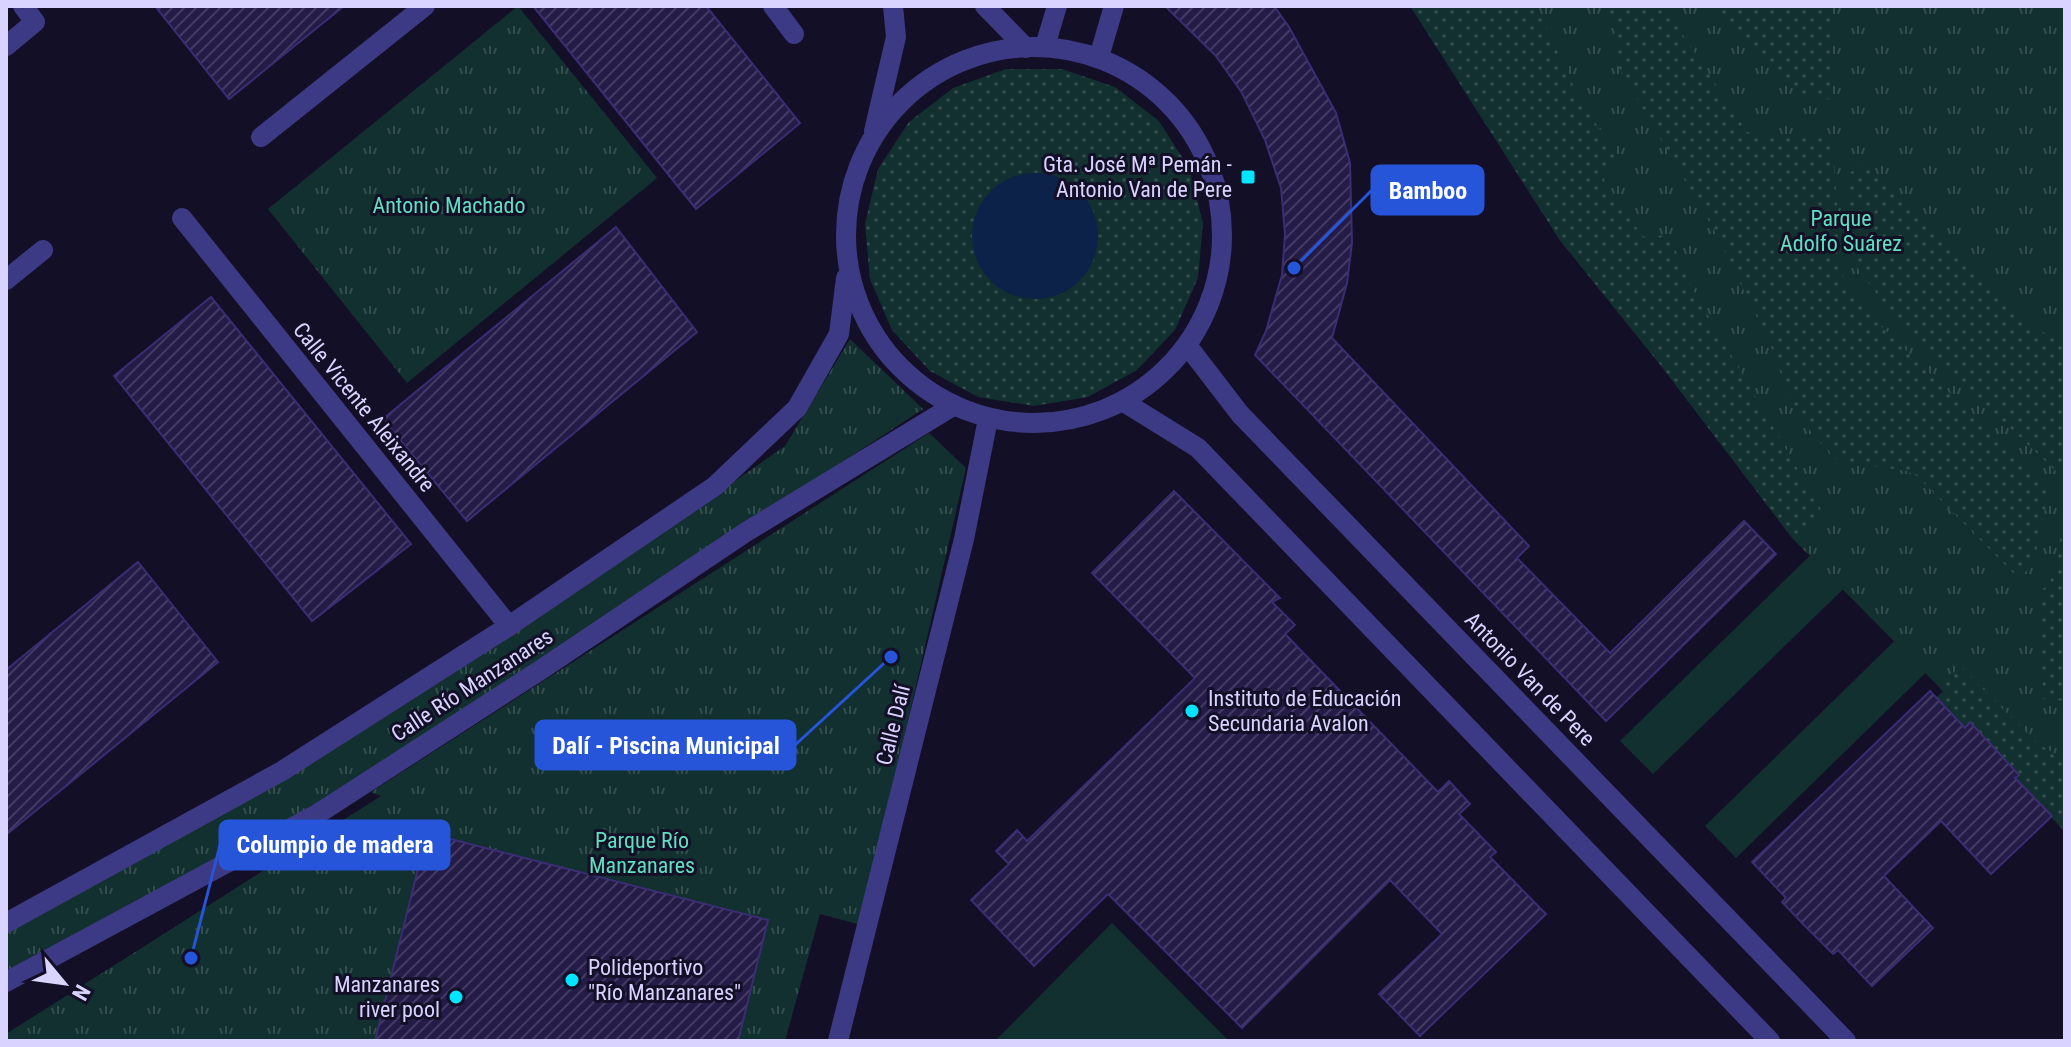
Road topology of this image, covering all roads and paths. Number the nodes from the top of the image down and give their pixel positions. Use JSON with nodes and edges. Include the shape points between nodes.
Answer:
{"nodes":[{"id":1,"x":23,"y":6,"type":"edge"},
{"id":2,"x":425,"y":6,"type":"edge"},
{"id":3,"x":773,"y":6,"type":"edge"},
{"id":4,"x":893,"y":6,"type":"edge"},
{"id":5,"x":985,"y":6,"type":"edge"},
{"id":6,"x":1057,"y":6,"type":"edge"},
{"id":7,"x":1114,"y":6,"type":"edge"},
{"id":8,"x":794,"y":34,"type":"dead end"},
{"id":9,"x":6,"y":46,"type":"edge"},
{"id":10,"x":1036,"y":47,"type":"junction"},
{"id":11,"x":1099,"y":57,"type":"junction"},
{"id":12,"x":261,"y":137,"type":"dead end"},
{"id":13,"x":873,"y":138,"type":"junction"},
{"id":14,"x":182,"y":218,"type":"dead end"},
{"id":15,"x":43,"y":250,"type":"dead end"},
{"id":16,"x":848,"y":266,"type":"junction"},
{"id":17,"x":6,"y":280,"type":"edge"},
{"id":18,"x":1187,"y":345,"type":"junction"},
{"id":19,"x":1124,"y":402,"type":"junction"},
{"id":20,"x":953,"y":406,"type":"junction"},
{"id":21,"x":988,"y":419,"type":"junction"},
{"id":22,"x":509,"y":626,"type":"junction"},
{"id":23,"x":6,"y":923,"type":"edge"},
{"id":24,"x":6,"y":982,"type":"edge"},
{"id":25,"x":838,"y":1041,"type":"edge"},
{"id":26,"x":1770,"y":1041,"type":"edge"},
{"id":27,"x":1846,"y":1041,"type":"edge"}],
"edges":[{"from":1,"to":9,"type":"street","via":[[35,22]]},
{"from":2,"to":12,"type":"street"},
{"from":3,"to":8,"type":"street"},
{"from":4,"to":13,"type":"street","via":[[896,37]]},
{"from":5,"to":10,"type":"street"},
{"from":6,"to":10,"type":"street"},
{"from":7,"to":11,"type":"street"},
{"from":10,"to":11,"type":"street"},
{"from":10,"to":13,"type":"street","via":[[997,50],[949,67],[911,91]]},
{"from":11,"to":18,"type":"street","via":[[1146,83],[1180,115],[1217,184],[1222,260],[1212,299]]},
{"from":13,"to":16,"type":"street","via":[[855,175],[847,215]]},
{"from":14,"to":22,"type":"street","name":"Calle Vicente Aleixandre"},
{"from":15,"to":17,"type":"street"},
{"from":16,"to":20,"type":"street","via":[[859,305],[881,346],[911,380]]},
{"from":16,"to":22,"type":"street","name":"Calle Río Manzanares","via":[[839,334],[797,408],[715,486]]},
{"from":18,"to":19,"type":"street","via":[[1155,380]]},
{"from":18,"to":27,"type":"street","name":"Antonio Van de Pere","via":[[1240,414]]},
{"from":19,"to":21,"type":"street","via":[[1072,420],[1026,424]]},
{"from":19,"to":26,"type":"street","via":[[1198,448]]},
{"from":20,"to":21,"type":"street"},
{"from":20,"to":24,"type":"street","name":"Calle Río Manzanares","via":[[746,532],[319,813]]},
{"from":21,"to":25,"type":"street","name":"Calle Dalí","via":[[961,554]]},
{"from":22,"to":23,"type":"street","name":"Calle Río Manzanares","via":[[282,771]]}]}
